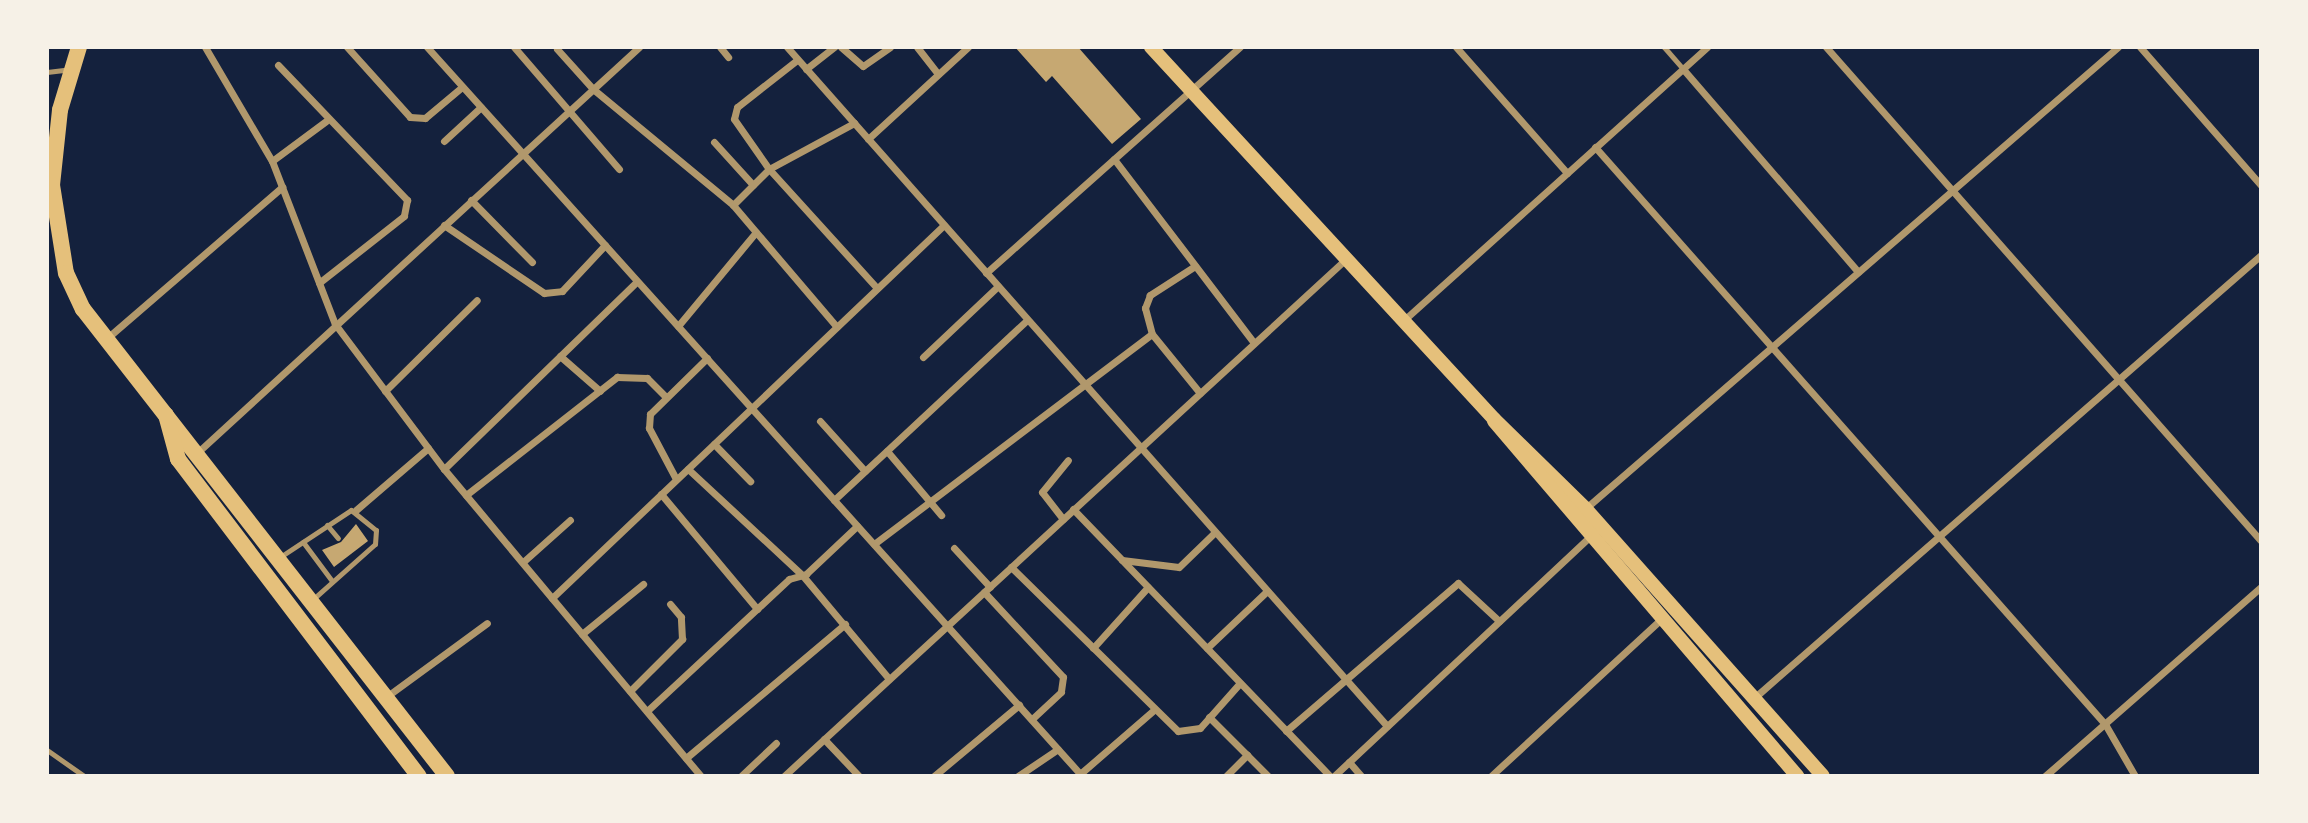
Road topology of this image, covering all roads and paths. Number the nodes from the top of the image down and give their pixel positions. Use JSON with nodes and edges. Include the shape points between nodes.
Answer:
{"nodes":[{"id":1,"x":79,"y":47,"type":"edge"},
{"id":2,"x":205,"y":47,"type":"edge"},
{"id":3,"x":347,"y":47,"type":"edge"},
{"id":4,"x":427,"y":47,"type":"edge"},
{"id":5,"x":514,"y":47,"type":"edge"},
{"id":6,"x":639,"y":47,"type":"edge"},
{"id":7,"x":720,"y":47,"type":"edge"},
{"id":8,"x":786,"y":47,"type":"edge"},
{"id":9,"x":834,"y":47,"type":"edge"},
{"id":10,"x":841,"y":47,"type":"edge"},
{"id":11,"x":890,"y":47,"type":"edge"},
{"id":12,"x":916,"y":47,"type":"edge"},
{"id":13,"x":968,"y":47,"type":"edge"},
{"id":14,"x":1151,"y":47,"type":"edge"},
{"id":15,"x":1240,"y":47,"type":"edge"},
{"id":16,"x":1456,"y":47,"type":"edge"},
{"id":17,"x":1664,"y":47,"type":"edge"},
{"id":18,"x":1707,"y":47,"type":"edge"},
{"id":19,"x":1826,"y":47,"type":"edge"},
{"id":20,"x":2118,"y":47,"type":"edge"},
{"id":21,"x":2140,"y":47,"type":"edge"},
{"id":22,"x":557,"y":49,"type":"dead end"},
{"id":23,"x":728,"y":57,"type":"dead end"},
{"id":24,"x":797,"y":60,"type":"junction"},
{"id":25,"x":278,"y":65,"type":"dead end"},
{"id":26,"x":70,"y":69,"type":"junction"},
{"id":27,"x":806,"y":69,"type":"junction"},
{"id":28,"x":1683,"y":69,"type":"junction"},
{"id":29,"x":47,"y":72,"type":"edge"},
{"id":30,"x":938,"y":74,"type":"junction"},
{"id":31,"x":462,"y":87,"type":"junction"},
{"id":32,"x":593,"y":89,"type":"junction"},
{"id":33,"x":1191,"y":91,"type":"junction"},
{"id":34,"x":481,"y":107,"type":"junction"},
{"id":35,"x":569,"y":110,"type":"junction"},
{"id":36,"x":54,"y":116,"type":"edge"},
{"id":37,"x":326,"y":121,"type":"junction"},
{"id":38,"x":854,"y":123,"type":"junction"},
{"id":39,"x":868,"y":139,"type":"junction"},
{"id":40,"x":444,"y":141,"type":"dead end"},
{"id":41,"x":714,"y":142,"type":"dead end"},
{"id":42,"x":1595,"y":148,"type":"junction"},
{"id":43,"x":522,"y":153,"type":"junction"},
{"id":44,"x":1114,"y":159,"type":"junction"},
{"id":45,"x":272,"y":161,"type":"junction"},
{"id":46,"x":619,"y":169,"type":"dead end"},
{"id":47,"x":769,"y":169,"type":"junction"},
{"id":48,"x":1567,"y":173,"type":"junction"},
{"id":49,"x":752,"y":185,"type":"junction"},
{"id":50,"x":2261,"y":185,"type":"edge"},
{"id":51,"x":282,"y":187,"type":"junction"},
{"id":52,"x":1952,"y":190,"type":"junction"},
{"id":53,"x":471,"y":200,"type":"junction"},
{"id":54,"x":733,"y":205,"type":"junction"},
{"id":55,"x":444,"y":225,"type":"junction"},
{"id":56,"x":944,"y":225,"type":"junction"},
{"id":57,"x":756,"y":232,"type":"junction"},
{"id":58,"x":605,"y":245,"type":"junction"},
{"id":59,"x":2261,"y":255,"type":"edge"},
{"id":60,"x":1348,"y":257,"type":"junction"},
{"id":61,"x":532,"y":262,"type":"dead end"},
{"id":62,"x":1195,"y":265,"type":"junction"},
{"id":63,"x":1858,"y":272,"type":"junction"},
{"id":64,"x":986,"y":273,"type":"junction"},
{"id":65,"x":637,"y":281,"type":"junction"},
{"id":66,"x":319,"y":283,"type":"junction"},
{"id":67,"x":998,"y":286,"type":"junction"},
{"id":68,"x":877,"y":288,"type":"junction"},
{"id":69,"x":477,"y":300,"type":"dead end"},
{"id":70,"x":1027,"y":320,"type":"junction"},
{"id":71,"x":1404,"y":320,"type":"junction"},
{"id":72,"x":335,"y":324,"type":"junction"},
{"id":73,"x":678,"y":327,"type":"junction"},
{"id":74,"x":837,"y":327,"type":"junction"},
{"id":75,"x":1152,"y":334,"type":"junction"},
{"id":76,"x":103,"y":342,"type":"junction"},
{"id":77,"x":1254,"y":343,"type":"junction"},
{"id":78,"x":1772,"y":347,"type":"junction"},
{"id":79,"x":560,"y":356,"type":"junction"},
{"id":80,"x":923,"y":356,"type":"dead end"},
{"id":81,"x":707,"y":358,"type":"junction"},
{"id":82,"x":2118,"y":379,"type":"junction"},
{"id":83,"x":1084,"y":383,"type":"junction"},
{"id":84,"x":385,"y":391,"type":"junction"},
{"id":85,"x":600,"y":391,"type":"junction"},
{"id":86,"x":1200,"y":393,"type":"junction"},
{"id":87,"x":664,"y":396,"type":"junction"},
{"id":88,"x":752,"y":408,"type":"junction"},
{"id":89,"x":166,"y":415,"type":"junction"},
{"id":90,"x":1494,"y":419,"type":"junction"},
{"id":91,"x":820,"y":421,"type":"dead end"},
{"id":92,"x":713,"y":444,"type":"junction"},
{"id":93,"x":429,"y":448,"type":"junction"},
{"id":94,"x":1141,"y":448,"type":"junction"},
{"id":95,"x":887,"y":451,"type":"junction"},
{"id":96,"x":198,"y":452,"type":"junction"},
{"id":97,"x":1069,"y":460,"type":"dead end"},
{"id":98,"x":688,"y":468,"type":"junction"},
{"id":99,"x":444,"y":469,"type":"junction"},
{"id":100,"x":865,"y":471,"type":"junction"},
{"id":101,"x":676,"y":479,"type":"junction"},
{"id":102,"x":750,"y":481,"type":"dead end"},
{"id":103,"x":661,"y":494,"type":"junction"},
{"id":104,"x":466,"y":495,"type":"junction"},
{"id":105,"x":834,"y":500,"type":"junction"},
{"id":106,"x":930,"y":502,"type":"junction"},
{"id":107,"x":1585,"y":508,"type":"junction"},
{"id":108,"x":1073,"y":509,"type":"junction"},
{"id":109,"x":356,"y":510,"type":"junction"},
{"id":110,"x":941,"y":515,"type":"dead end"},
{"id":111,"x":1063,"y":519,"type":"junction"},
{"id":112,"x":570,"y":520,"type":"dead end"},
{"id":113,"x":327,"y":525,"type":"junction"},
{"id":114,"x":857,"y":526,"type":"junction"},
{"id":115,"x":1215,"y":532,"type":"junction"},
{"id":116,"x":1939,"y":536,"type":"junction"},
{"id":117,"x":338,"y":537,"type":"dead end"},
{"id":118,"x":1589,"y":537,"type":"junction"},
{"id":119,"x":2261,"y":541,"type":"edge"},
{"id":120,"x":303,"y":542,"type":"junction"},
{"id":121,"x":874,"y":544,"type":"junction"},
{"id":122,"x":954,"y":548,"type":"dead end"},
{"id":123,"x":351,"y":554,"type":"dead end"},
{"id":124,"x":278,"y":559,"type":"junction"},
{"id":125,"x":1122,"y":559,"type":"junction"},
{"id":126,"x":356,"y":561,"type":"junction"},
{"id":127,"x":523,"y":562,"type":"junction"},
{"id":128,"x":1011,"y":567,"type":"junction"},
{"id":129,"x":803,"y":576,"type":"junction"},
{"id":130,"x":332,"y":581,"type":"junction"},
{"id":131,"x":643,"y":584,"type":"dead end"},
{"id":132,"x":1148,"y":587,"type":"junction"},
{"id":133,"x":2261,"y":587,"type":"edge"},
{"id":134,"x":987,"y":589,"type":"junction"},
{"id":135,"x":1267,"y":591,"type":"junction"},
{"id":136,"x":552,"y":598,"type":"junction"},
{"id":137,"x":310,"y":603,"type":"junction"},
{"id":138,"x":670,"y":604,"type":"dead end"},
{"id":139,"x":757,"y":609,"type":"junction"},
{"id":140,"x":1661,"y":619,"type":"junction"},
{"id":141,"x":1499,"y":621,"type":"junction"},
{"id":142,"x":487,"y":623,"type":"dead end"},
{"id":143,"x":845,"y":624,"type":"junction"},
{"id":144,"x":947,"y":625,"type":"junction"},
{"id":145,"x":582,"y":634,"type":"junction"},
{"id":146,"x":1093,"y":648,"type":"junction"},
{"id":147,"x":1207,"y":648,"type":"junction"},
{"id":148,"x":889,"y":679,"type":"junction"},
{"id":149,"x":1346,"y":680,"type":"junction"},
{"id":150,"x":1240,"y":683,"type":"junction"},
{"id":151,"x":630,"y":691,"type":"junction"},
{"id":152,"x":1753,"y":698,"type":"junction"},
{"id":153,"x":383,"y":699,"type":"junction"},
{"id":154,"x":1018,"y":705,"type":"junction"},
{"id":155,"x":1155,"y":709,"type":"junction"},
{"id":156,"x":647,"y":711,"type":"junction"},
{"id":157,"x":1209,"y":717,"type":"junction"},
{"id":158,"x":1031,"y":719,"type":"junction"},
{"id":159,"x":2105,"y":724,"type":"junction"},
{"id":160,"x":1387,"y":726,"type":"junction"},
{"id":161,"x":1286,"y":731,"type":"junction"},
{"id":162,"x":824,"y":739,"type":"junction"},
{"id":163,"x":776,"y":743,"type":"dead end"},
{"id":164,"x":1058,"y":749,"type":"junction"},
{"id":165,"x":47,"y":750,"type":"edge"},
{"id":166,"x":1247,"y":755,"type":"junction"},
{"id":167,"x":686,"y":758,"type":"junction"},
{"id":168,"x":1349,"y":762,"type":"junction"},
{"id":169,"x":1082,"y":775,"type":"edge"},
{"id":170,"x":84,"y":776,"type":"edge"},
{"id":171,"x":419,"y":776,"type":"edge"},
{"id":172,"x":446,"y":776,"type":"edge"},
{"id":173,"x":701,"y":776,"type":"edge"},
{"id":174,"x":741,"y":776,"type":"edge"},
{"id":175,"x":784,"y":776,"type":"edge"},
{"id":176,"x":859,"y":776,"type":"edge"},
{"id":177,"x":934,"y":776,"type":"edge"},
{"id":178,"x":1018,"y":776,"type":"edge"},
{"id":179,"x":1226,"y":776,"type":"edge"},
{"id":180,"x":1268,"y":776,"type":"edge"},
{"id":181,"x":1332,"y":776,"type":"edge"},
{"id":182,"x":1361,"y":776,"type":"edge"},
{"id":183,"x":1491,"y":776,"type":"edge"},
{"id":184,"x":1797,"y":776,"type":"edge"},
{"id":185,"x":1823,"y":776,"type":"edge"},
{"id":186,"x":2045,"y":776,"type":"edge"},
{"id":187,"x":2135,"y":776,"type":"edge"}],
"edges":[{"from":1,"to":26,"type":"main road"},
{"from":2,"to":45,"type":"street"},
{"from":3,"to":31,"type":"street","via":[[410,117],[425,118]]},
{"from":4,"to":31,"type":"street"},
{"from":5,"to":35,"type":"street"},
{"from":6,"to":32,"type":"street"},
{"from":7,"to":23,"type":"street"},
{"from":8,"to":24,"type":"street"},
{"from":9,"to":27,"type":"street"},
{"from":10,"to":11,"type":"street","via":[[863,66]]},
{"from":12,"to":30,"type":"street"},
{"from":13,"to":30,"type":"street"},
{"from":14,"to":33,"type":"main road"},
{"from":15,"to":33,"type":"street"},
{"from":16,"to":48,"type":"street"},
{"from":17,"to":28,"type":"lane"},
{"from":18,"to":28,"type":"street"},
{"from":19,"to":52,"type":"street"},
{"from":20,"to":52,"type":"street"},
{"from":21,"to":50,"type":"street"},
{"from":22,"to":32,"type":"street"},
{"from":24,"to":27,"type":"street"},
{"from":24,"to":47,"type":"street","via":[[737,107],[734,119]]},
{"from":25,"to":37,"type":"street"},
{"from":26,"to":29,"type":"lane"},
{"from":26,"to":36,"type":"main road"},
{"from":27,"to":38,"type":"street"},
{"from":28,"to":42,"type":"street"},
{"from":28,"to":63,"type":"street"},
{"from":30,"to":39,"type":"street"},
{"from":31,"to":34,"type":"street"},
{"from":32,"to":35,"type":"street"},
{"from":32,"to":54,"type":"street"},
{"from":33,"to":44,"type":"street"},
{"from":33,"to":60,"type":"main road"},
{"from":34,"to":40,"type":"street"},
{"from":34,"to":43,"type":"street"},
{"from":35,"to":43,"type":"street"},
{"from":35,"to":46,"type":"street"},
{"from":36,"to":76,"type":"main road","via":[[55,229],[66,272]]},
{"from":37,"to":45,"type":"street"},
{"from":37,"to":66,"type":"street","via":[[409,208]]},
{"from":38,"to":39,"type":"street"},
{"from":38,"to":47,"type":"street"},
{"from":39,"to":56,"type":"street"},
{"from":41,"to":49,"type":"street"},
{"from":42,"to":48,"type":"street"},
{"from":42,"to":78,"type":"street"},
{"from":43,"to":53,"type":"street"},
{"from":43,"to":58,"type":"street"},
{"from":44,"to":62,"type":"street"},
{"from":44,"to":64,"type":"street"},
{"from":45,"to":51,"type":"street"},
{"from":47,"to":49,"type":"street"},
{"from":47,"to":68,"type":"street"},
{"from":48,"to":71,"type":"street"},
{"from":49,"to":54,"type":"street"},
{"from":51,"to":66,"type":"street"},
{"from":51,"to":76,"type":"street"},
{"from":52,"to":63,"type":"street"},
{"from":52,"to":82,"type":"street"},
{"from":53,"to":55,"type":"street"},
{"from":53,"to":61,"type":"street"},
{"from":54,"to":57,"type":"street"},
{"from":55,"to":58,"type":"street","via":[[544,293],[562,291]]},
{"from":55,"to":72,"type":"street"},
{"from":56,"to":64,"type":"street"},
{"from":56,"to":68,"type":"street"},
{"from":57,"to":73,"type":"street"},
{"from":57,"to":74,"type":"street"},
{"from":58,"to":65,"type":"street"},
{"from":59,"to":82,"type":"street"},
{"from":60,"to":71,"type":"main road"},
{"from":60,"to":77,"type":"street"},
{"from":62,"to":75,"type":"street","via":[[1150,295],[1144,308]]},
{"from":62,"to":77,"type":"street"},
{"from":63,"to":78,"type":"street"},
{"from":64,"to":67,"type":"street"},
{"from":65,"to":73,"type":"street"},
{"from":65,"to":79,"type":"street"},
{"from":66,"to":72,"type":"street"},
{"from":67,"to":70,"type":"street"},
{"from":67,"to":80,"type":"street"},
{"from":68,"to":74,"type":"street"},
{"from":69,"to":84,"type":"street"},
{"from":70,"to":83,"type":"street"},
{"from":70,"to":95,"type":"street"},
{"from":71,"to":90,"type":"main road"},
{"from":72,"to":84,"type":"street"},
{"from":72,"to":96,"type":"street"},
{"from":73,"to":81,"type":"street"},
{"from":74,"to":88,"type":"street"},
{"from":75,"to":83,"type":"street"},
{"from":75,"to":86,"type":"street"},
{"from":76,"to":89,"type":"main road"},
{"from":77,"to":86,"type":"street"},
{"from":78,"to":107,"type":"street"},
{"from":78,"to":116,"type":"street"},
{"from":79,"to":85,"type":"street"},
{"from":79,"to":99,"type":"street"},
{"from":81,"to":87,"type":"street"},
{"from":81,"to":88,"type":"street"},
{"from":82,"to":116,"type":"street"},
{"from":82,"to":119,"type":"street"},
{"from":83,"to":94,"type":"street"},
{"from":83,"to":106,"type":"street"},
{"from":84,"to":93,"type":"street"},
{"from":85,"to":87,"type":"street","via":[[631,374]]},
{"from":85,"to":104,"type":"street"},
{"from":86,"to":94,"type":"street"},
{"from":87,"to":101,"type":"street","via":[[649,428]]},
{"from":88,"to":92,"type":"street"},
{"from":88,"to":105,"type":"street"},
{"from":89,"to":96,"type":"main road"},
{"from":89,"to":171,"type":"main road","via":[[178,459]]},
{"from":90,"to":107,"type":"main road"},
{"from":90,"to":118,"type":"main road"},
{"from":91,"to":100,"type":"street"},
{"from":92,"to":98,"type":"street"},
{"from":92,"to":102,"type":"street"},
{"from":93,"to":99,"type":"street"},
{"from":93,"to":109,"type":"street"},
{"from":94,"to":108,"type":"street"},
{"from":94,"to":115,"type":"street"},
{"from":95,"to":100,"type":"street"},
{"from":95,"to":106,"type":"street"},
{"from":96,"to":124,"type":"main road"},
{"from":97,"to":111,"type":"street","via":[[1042,492]]},
{"from":98,"to":101,"type":"street"},
{"from":98,"to":129,"type":"street"},
{"from":99,"to":104,"type":"street"},
{"from":100,"to":105,"type":"street"},
{"from":101,"to":103,"type":"street"},
{"from":103,"to":136,"type":"street"},
{"from":103,"to":139,"type":"street"},
{"from":104,"to":127,"type":"street"},
{"from":105,"to":114,"type":"street"},
{"from":106,"to":110,"type":"street"},
{"from":106,"to":121,"type":"street"},
{"from":107,"to":152,"type":"main road"},
{"from":108,"to":111,"type":"street"},
{"from":108,"to":125,"type":"street"},
{"from":109,"to":113,"type":"lane"},
{"from":109,"to":126,"type":"lane","via":[[378,537]]},
{"from":111,"to":128,"type":"street"},
{"from":112,"to":127,"type":"street"},
{"from":113,"to":117,"type":"lane"},
{"from":113,"to":120,"type":"lane"},
{"from":114,"to":121,"type":"street"},
{"from":114,"to":129,"type":"street"},
{"from":115,"to":125,"type":"street","via":[[1179,567]]},
{"from":115,"to":135,"type":"street"},
{"from":116,"to":152,"type":"street"},
{"from":116,"to":159,"type":"street"},
{"from":118,"to":140,"type":"main road"},
{"from":118,"to":141,"type":"street"},
{"from":120,"to":124,"type":"lane"},
{"from":120,"to":130,"type":"lane"},
{"from":121,"to":144,"type":"street"},
{"from":122,"to":134,"type":"street"},
{"from":123,"to":126,"type":"lane"},
{"from":124,"to":137,"type":"main road"},
{"from":125,"to":132,"type":"street"},
{"from":126,"to":130,"type":"lane"},
{"from":127,"to":136,"type":"street"},
{"from":128,"to":134,"type":"street"},
{"from":128,"to":146,"type":"street"},
{"from":129,"to":139,"type":"street","via":[[789,579]]},
{"from":129,"to":143,"type":"street"},
{"from":130,"to":137,"type":"lane"},
{"from":131,"to":145,"type":"street"},
{"from":132,"to":146,"type":"street"},
{"from":132,"to":147,"type":"street"},
{"from":133,"to":159,"type":"street"},
{"from":134,"to":144,"type":"street"},
{"from":134,"to":158,"type":"street","via":[[1063,677],[1061,692]]},
{"from":135,"to":147,"type":"street"},
{"from":135,"to":149,"type":"street"},
{"from":136,"to":145,"type":"street"},
{"from":137,"to":153,"type":"main road"},
{"from":138,"to":151,"type":"street","via":[[681,617],[682,639]]},
{"from":139,"to":156,"type":"street"},
{"from":140,"to":183,"type":"street"},
{"from":140,"to":184,"type":"main road"},
{"from":141,"to":149,"type":"street","via":[[1458,583]]},
{"from":141,"to":160,"type":"street"},
{"from":142,"to":153,"type":"street"},
{"from":143,"to":148,"type":"street"},
{"from":143,"to":167,"type":"street"},
{"from":144,"to":148,"type":"street"},
{"from":144,"to":154,"type":"street"},
{"from":145,"to":151,"type":"street"},
{"from":146,"to":155,"type":"street"},
{"from":147,"to":150,"type":"street"},
{"from":148,"to":162,"type":"street"},
{"from":149,"to":160,"type":"street"},
{"from":149,"to":161,"type":"street"},
{"from":150,"to":157,"type":"street"},
{"from":150,"to":161,"type":"street"},
{"from":151,"to":156,"type":"street"},
{"from":152,"to":185,"type":"main road"},
{"from":153,"to":172,"type":"main road"},
{"from":154,"to":158,"type":"street"},
{"from":154,"to":177,"type":"street"},
{"from":155,"to":157,"type":"street","via":[[1178,731],[1200,727]]},
{"from":155,"to":169,"type":"street"},
{"from":156,"to":167,"type":"street"},
{"from":157,"to":166,"type":"street"},
{"from":158,"to":164,"type":"street"},
{"from":159,"to":186,"type":"street"},
{"from":159,"to":187,"type":"street"},
{"from":160,"to":168,"type":"street"},
{"from":161,"to":181,"type":"street"},
{"from":162,"to":175,"type":"street"},
{"from":162,"to":176,"type":"street"},
{"from":163,"to":174,"type":"street"},
{"from":164,"to":169,"type":"street"},
{"from":164,"to":178,"type":"street"},
{"from":165,"to":170,"type":"lane"},
{"from":166,"to":179,"type":"street"},
{"from":166,"to":180,"type":"street"},
{"from":167,"to":173,"type":"street"},
{"from":168,"to":181,"type":"street"},
{"from":168,"to":182,"type":"street"}]}
